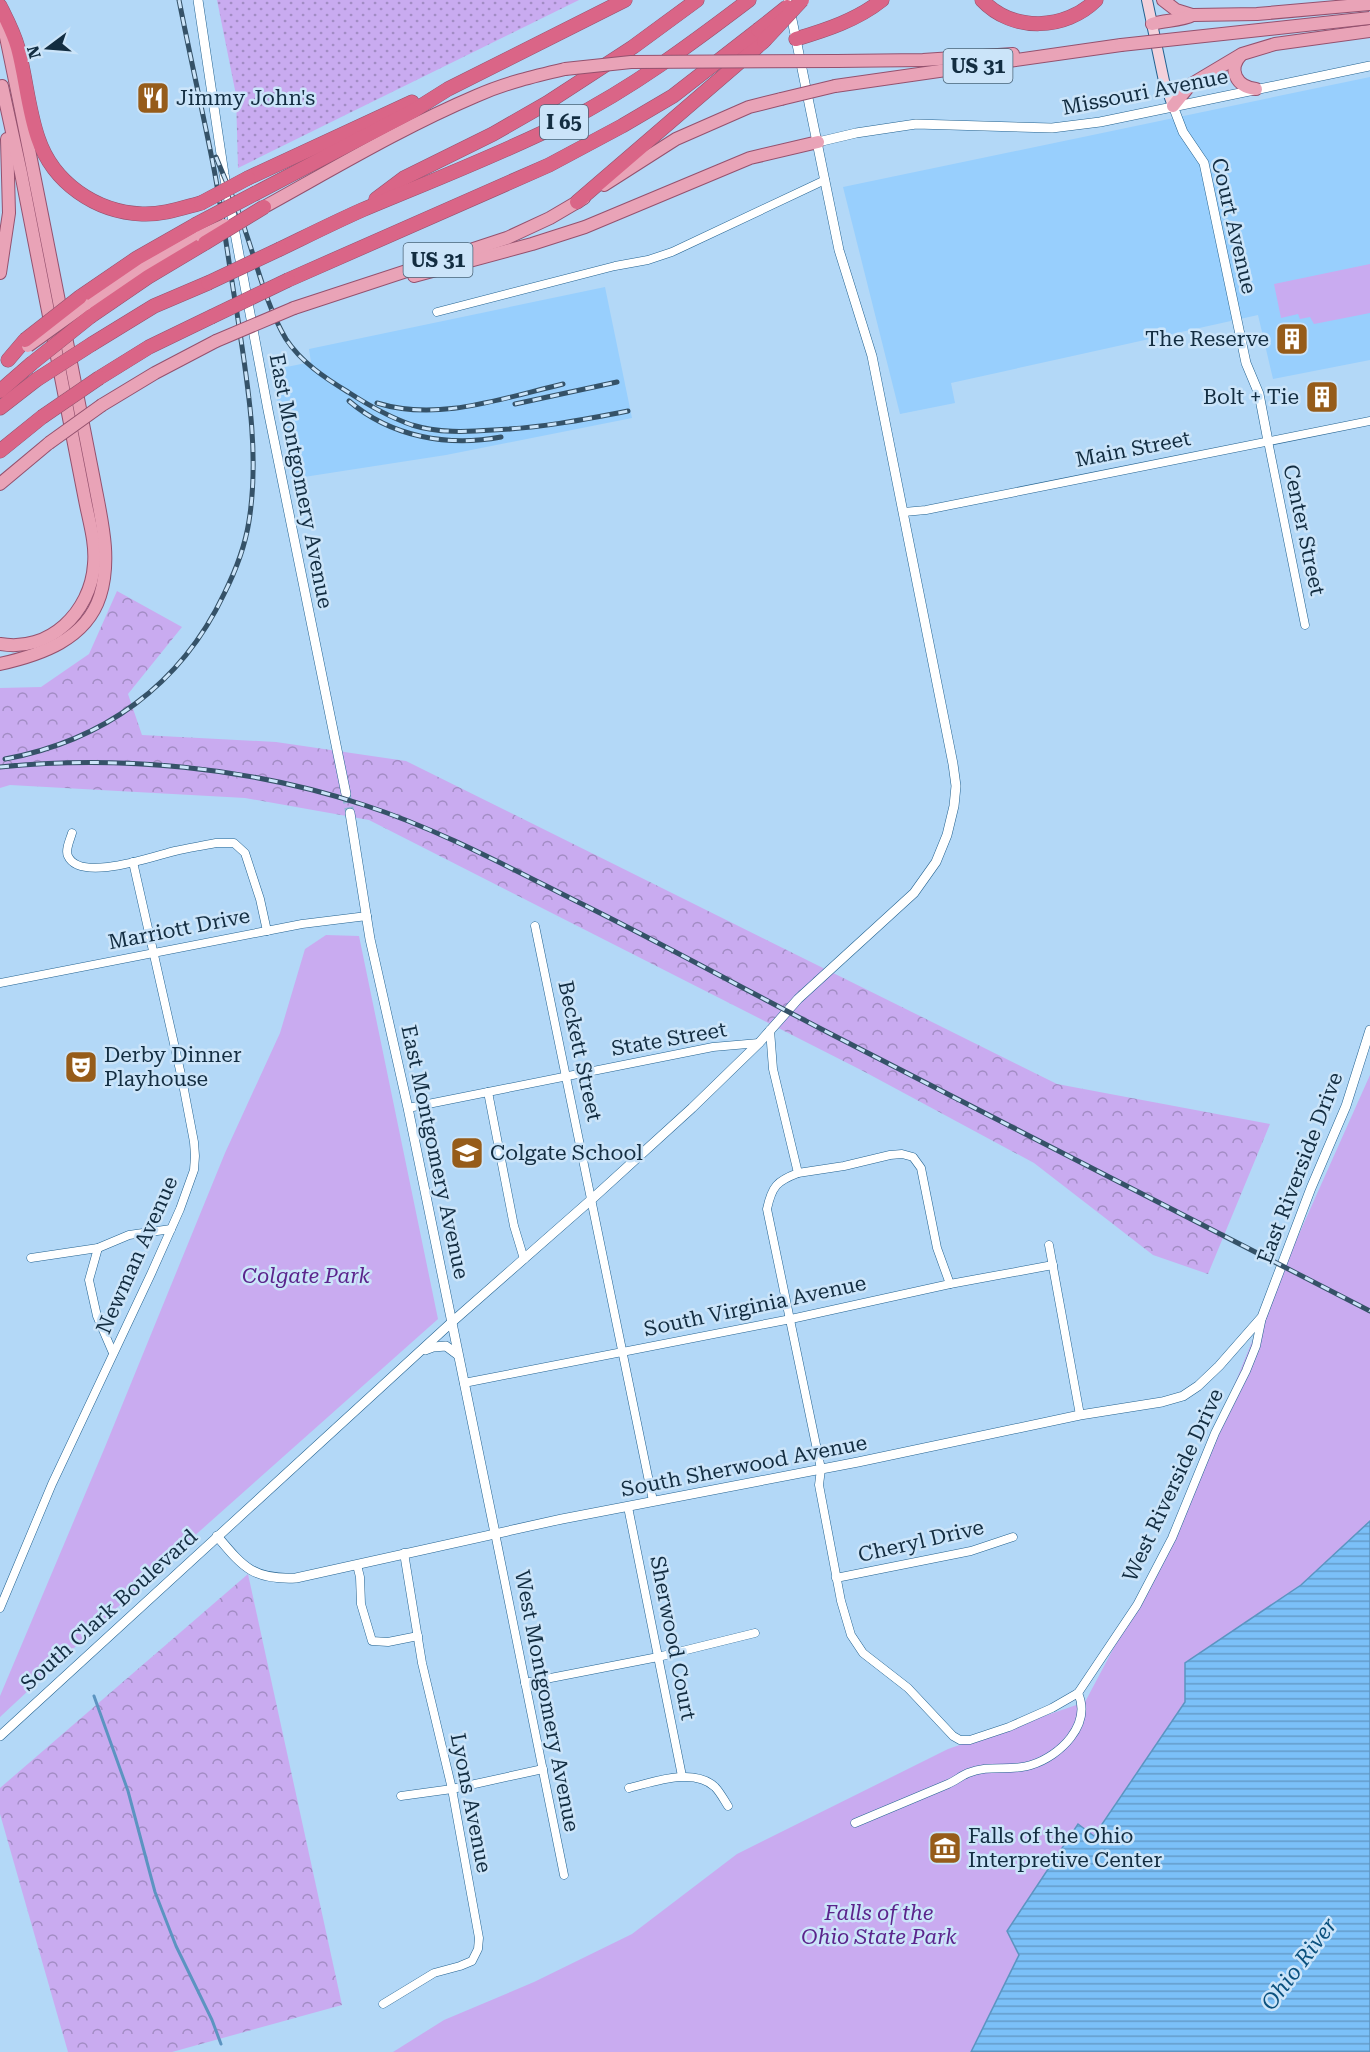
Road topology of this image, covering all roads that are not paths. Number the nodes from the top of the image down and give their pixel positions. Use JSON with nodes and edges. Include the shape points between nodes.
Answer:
{"nodes":[{"id":1,"x":198,"y":0,"type":"edge"},
{"id":2,"x":625,"y":0,"type":"edge"},
{"id":3,"x":697,"y":0,"type":"edge"},
{"id":4,"x":749,"y":0,"type":"edge"},
{"id":5,"x":788,"y":0,"type":"edge"},
{"id":6,"x":795,"y":0,"type":"edge"},
{"id":7,"x":802,"y":0,"type":"edge"},
{"id":8,"x":882,"y":0,"type":"edge"},
{"id":9,"x":982,"y":0,"type":"edge"},
{"id":10,"x":1096,"y":0,"type":"edge"},
{"id":11,"x":1147,"y":0,"type":"edge"},
{"id":12,"x":1163,"y":0,"type":"edge"},
{"id":13,"x":1370,"y":4,"type":"edge"},
{"id":14,"x":0,"y":7,"type":"edge"},
{"id":15,"x":1193,"y":15,"type":"junction"},
{"id":16,"x":1370,"y":18,"type":"edge"},
{"id":17,"x":1152,"y":24,"type":"junction"},
{"id":18,"x":1370,"y":31,"type":"edge"},
{"id":19,"x":761,"y":35,"type":"junction"},
{"id":20,"x":796,"y":39,"type":"junction"},
{"id":21,"x":1121,"y":45,"type":"junction"},
{"id":22,"x":1242,"y":54,"type":"junction"},
{"id":23,"x":1370,"y":66,"type":"edge"},
{"id":24,"x":1,"y":82,"type":"edge"},
{"id":25,"x":448,"y":89,"type":"junction"},
{"id":26,"x":1256,"y":89,"type":"junction"},
{"id":27,"x":1173,"y":106,"type":"junction"},
{"id":28,"x":818,"y":142,"type":"junction"},
{"id":29,"x":825,"y":180,"type":"junction"},
{"id":30,"x":577,"y":202,"type":"junction"},
{"id":31,"x":264,"y":207,"type":"joint"},
{"id":32,"x":361,"y":211,"type":"junction"},
{"id":33,"x":200,"y":235,"type":"junction"},
{"id":34,"x":0,"y":273,"type":"edge"},
{"id":35,"x":351,"y":288,"type":"junction"},
{"id":36,"x":85,"y":306,"type":"junction"},
{"id":37,"x":437,"y":312,"type":"dead end"},
{"id":38,"x":4,"y":363,"type":"edge"},
{"id":39,"x":0,"y":391,"type":"edge"},
{"id":40,"x":0,"y":408,"type":"edge"},
{"id":41,"x":1370,"y":421,"type":"edge"},
{"id":42,"x":1268,"y":441,"type":"junction"},
{"id":43,"x":0,"y":451,"type":"edge"},
{"id":44,"x":0,"y":484,"type":"edge"},
{"id":45,"x":904,"y":512,"type":"junction"},
{"id":46,"x":1305,"y":625,"type":"dead end"},
{"id":47,"x":0,"y":644,"type":"edge"},
{"id":48,"x":0,"y":664,"type":"edge"},
{"id":49,"x":346,"y":794,"type":"tunnel mouth"},
{"id":50,"x":350,"y":813,"type":"tunnel mouth"},
{"id":51,"x":72,"y":833,"type":"dead end"},
{"id":52,"x":133,"y":862,"type":"junction"},
{"id":53,"x":366,"y":916,"type":"junction"},
{"id":54,"x":535,"y":926,"type":"dead end"},
{"id":55,"x":267,"y":931,"type":"junction"},
{"id":56,"x":153,"y":953,"type":"junction"},
{"id":57,"x":0,"y":982,"type":"edge"},
{"id":58,"x":771,"y":1030,"type":"junction"},
{"id":59,"x":1370,"y":1030,"type":"edge"},
{"id":60,"x":759,"y":1043,"type":"junction"},
{"id":61,"x":567,"y":1076,"type":"junction"},
{"id":62,"x":488,"y":1092,"type":"junction"},
{"id":63,"x":408,"y":1108,"type":"junction"},
{"id":64,"x":798,"y":1173,"type":"junction"},
{"id":65,"x":592,"y":1199,"type":"junction"},
{"id":66,"x":171,"y":1229,"type":"junction"},
{"id":67,"x":1049,"y":1245,"type":"dead end"},
{"id":68,"x":98,"y":1248,"type":"junction"},
{"id":69,"x":31,"y":1258,"type":"dead end"},
{"id":70,"x":524,"y":1259,"type":"junction"},
{"id":71,"x":1053,"y":1265,"type":"junction"},
{"id":72,"x":950,"y":1284,"type":"junction"},
{"id":73,"x":1262,"y":1317,"type":"junction"},
{"id":74,"x":791,"y":1319,"type":"junction"},
{"id":75,"x":452,"y":1322,"type":"junction"},
{"id":76,"x":420,"y":1352,"type":"junction"},
{"id":77,"x":622,"y":1352,"type":"junction"},
{"id":78,"x":113,"y":1353,"type":"junction"},
{"id":79,"x":459,"y":1357,"type":"junction"},
{"id":80,"x":464,"y":1383,"type":"junction"},
{"id":81,"x":1080,"y":1414,"type":"junction"},
{"id":82,"x":821,"y":1469,"type":"junction"},
{"id":83,"x":653,"y":1501,"type":"junction"},
{"id":84,"x":628,"y":1507,"type":"junction"},
{"id":85,"x":495,"y":1533,"type":"junction"},
{"id":86,"x":217,"y":1536,"type":"junction"},
{"id":87,"x":1013,"y":1537,"type":"dead end"},
{"id":88,"x":404,"y":1553,"type":"junction"},
{"id":89,"x":357,"y":1565,"type":"junction"},
{"id":90,"x":836,"y":1578,"type":"junction"},
{"id":91,"x":0,"y":1608,"type":"edge"},
{"id":92,"x":755,"y":1634,"type":"dead end"},
{"id":93,"x":418,"y":1636,"type":"junction"},
{"id":94,"x":658,"y":1657,"type":"junction"},
{"id":95,"x":525,"y":1683,"type":"junction"},
{"id":96,"x":1078,"y":1693,"type":"junction"},
{"id":97,"x":0,"y":1736,"type":"edge"},
{"id":98,"x":543,"y":1769,"type":"junction"},
{"id":99,"x":682,"y":1776,"type":"junction"},
{"id":100,"x":629,"y":1788,"type":"dead end"},
{"id":101,"x":452,"y":1790,"type":"junction"},
{"id":102,"x":401,"y":1796,"type":"dead end"},
{"id":103,"x":728,"y":1806,"type":"dead end"},
{"id":104,"x":855,"y":1823,"type":"dead end"},
{"id":105,"x":564,"y":1875,"type":"dead end"},
{"id":106,"x":383,"y":2004,"type":"dead end"}],
"edges":[{"from":1,"to":49,"type":"street","name":"East Montgomery Avenue","via":[[224,174]]},
{"from":2,"to":25,"type":"highway"},
{"from":3,"to":32,"type":"highway","via":[[547,103],[405,178]]},
{"from":4,"to":32,"type":"highway","number":"I 65","via":[[676,55],[568,120]]},
{"from":5,"to":20,"type":"street","name":"South Clark Boulevard"},
{"from":6,"to":19,"type":"highway","number":"I 65","bridge":true},
{"from":7,"to":19,"type":"highway","bridge":true},
{"from":8,"to":20,"type":"highway","via":[[848,21]]},
{"from":9,"to":10,"type":"highway","via":[[1014,20],[1049,24],[1081,14]]},
{"from":11,"to":17,"type":"main road"},
{"from":12,"to":15,"type":"main road","via":[[1176,10]]},
{"from":13,"to":15,"type":"main road"},
{"from":14,"to":25,"type":"highway","bridge":true,"via":[[17,46],[37,136],[59,176],[86,198],[116,210],[144,215],[201,203],[408,104]]},
{"from":14,"to":48,"type":"main road","via":[[86,435],[106,563],[99,599],[80,628],[56,646]]},
{"from":15,"to":17,"type":"main road"},
{"from":16,"to":21,"type":"main road","number":"US 31","bridge":true},
{"from":17,"to":27,"type":"main road"},
{"from":18,"to":22,"type":"main road","via":[[1284,42]]},
{"from":19,"to":30,"type":"highway"},
{"from":19,"to":43,"type":"highway","number":"I 65","bridge":true,"via":[[673,96],[549,165],[149,346],[42,417]]},
{"from":20,"to":28,"type":"street","name":"South Clark Boulevard"},
{"from":21,"to":30,"type":"main road","number":"US 31","bridge":true,"via":[[835,86],[749,107],[676,139]]},
{"from":21,"to":31,"type":"main road","number":"US 31","bridge":true,"via":[[923,60],[631,62],[565,69],[477,95]]},
{"from":22,"to":26,"type":"main road","via":[[1234,66],[1235,76],[1243,86]]},
{"from":22,"to":27,"type":"main road","via":[[1191,85]]},
{"from":23,"to":26,"type":"street","name":"Missouri Avenue"},
{"from":24,"to":34,"type":"main road","via":[[9,213]]},
{"from":24,"to":47,"type":"main road","via":[[95,562],[90,588],[63,627],[29,644]]},
{"from":25,"to":33,"type":"highway","bridge":true,"via":[[256,193]]},
{"from":26,"to":27,"type":"street","name":"Missouri Avenue"},
{"from":27,"to":28,"type":"street","name":"Missouri Avenue","via":[[1052,128],[916,124]]},
{"from":27,"to":42,"type":"street","name":"Court Avenue","via":[[1183,132],[1204,163],[1246,363],[1259,394]]},
{"from":28,"to":29,"type":"street","name":"South Clark Boulevard"},
{"from":28,"to":35,"type":"main road","via":[[750,158],[585,227],[532,244],[390,283]]},
{"from":29,"to":37,"type":"street","via":[[672,252]]},
{"from":29,"to":45,"type":"street","name":"South Clark Boulevard","via":[[839,250],[872,356]]},
{"from":30,"to":35,"type":"main road","number":"US 31","via":[[507,238]]},
{"from":31,"to":33,"type":"highway","bridge":true},
{"from":32,"to":40,"type":"highway","number":"I 65","bridge":true,"via":[[154,306],[36,380]]},
{"from":33,"to":36,"type":"highway","via":[[148,277]]},
{"from":33,"to":36,"type":"highway","via":[[137,258]]},
{"from":35,"to":44,"type":"main road","number":"US 31","bridge":true,"via":[[216,341],[154,373],[49,443]]},
{"from":36,"to":38,"type":"highway","bridge":true,"via":[[26,343]]},
{"from":36,"to":39,"type":"highway","bridge":true},
{"from":41,"to":42,"type":"street","name":"Main Street"},
{"from":42,"to":45,"type":"street","name":"Main Street"},
{"from":42,"to":46,"type":"street","name":"Center Street"},
{"from":45,"to":58,"type":"street","name":"South Clark Boulevard","via":[[956,786],[947,835],[936,862],[914,893],[798,999]]},
{"from":50,"to":53,"type":"street","name":"East Montgomery Avenue"},
{"from":51,"to":52,"type":"street","via":[[67,852],[72,862],[88,868]]},
{"from":52,"to":55,"type":"street","via":[[216,843],[234,843],[245,853]]},
{"from":52,"to":56,"type":"street","name":"Newman Avenue"},
{"from":53,"to":55,"type":"street","name":"Marriott Drive"},
{"from":53,"to":63,"type":"street","name":"East Montgomery Avenue"},
{"from":54,"to":61,"type":"street","name":"Beckett Street"},
{"from":55,"to":56,"type":"street","name":"Marriott Drive"},
{"from":56,"to":57,"type":"street","name":"Marriott Drive"},
{"from":56,"to":66,"type":"street","name":"Newman Avenue","via":[[195,1156],[191,1178]]},
{"from":58,"to":60,"type":"street","name":"South Clark Boulevard"},
{"from":58,"to":64,"type":"street","via":[[772,1069]]},
{"from":59,"to":73,"type":"street","name":"East Riverside Drive","via":[[1346,1106]]},
{"from":60,"to":61,"type":"street","name":"State Street","via":[[713,1047]]},
{"from":60,"to":65,"type":"street","name":"South Clark Boulevard"},
{"from":61,"to":62,"type":"street","name":"State Street"},
{"from":61,"to":65,"type":"street","name":"Beckett Street"},
{"from":62,"to":63,"type":"street","name":"State Street"},
{"from":62,"to":70,"type":"street"},
{"from":63,"to":75,"type":"street","name":"East Montgomery Avenue"},
{"from":64,"to":72,"type":"street","via":[[902,1154],[913,1156],[921,1168]]},
{"from":64,"to":74,"type":"street","via":[[780,1180],[770,1194],[767,1209]]},
{"from":65,"to":70,"type":"street","name":"South Clark Boulevard"},
{"from":65,"to":77,"type":"street","name":"Beckett Street"},
{"from":66,"to":68,"type":"street","via":[[129,1235]]},
{"from":66,"to":78,"type":"street","name":"Newman Avenue"},
{"from":67,"to":71,"type":"street"},
{"from":68,"to":69,"type":"street"},
{"from":68,"to":78,"type":"street","via":[[89,1280],[97,1316]]},
{"from":70,"to":75,"type":"street","name":"South Clark Boulevard"},
{"from":71,"to":72,"type":"street","name":"South Virginia Avenue"},
{"from":71,"to":81,"type":"street"},
{"from":72,"to":74,"type":"street","name":"South Virginia Avenue"},
{"from":73,"to":81,"type":"street","name":"South Sherwood Avenue","via":[[1219,1366],[1183,1396]]},
{"from":73,"to":96,"type":"street","name":"West Riverside Drive","via":[[1246,1371],[1215,1433],[1172,1538],[1137,1605]]},
{"from":74,"to":77,"type":"street","name":"South Virginia Avenue"},
{"from":74,"to":82,"type":"street"},
{"from":75,"to":76,"type":"street","name":"South Clark Boulevard"},
{"from":75,"to":79,"type":"street","name":"East Montgomery Avenue"},
{"from":76,"to":79,"type":"street","via":[[446,1346]]},
{"from":76,"to":86,"type":"street","name":"South Clark Boulevard"},
{"from":77,"to":80,"type":"street","name":"South Virginia Avenue"},
{"from":77,"to":83,"type":"street","name":"Beckett Street"},
{"from":78,"to":91,"type":"street","name":"Newman Avenue"},
{"from":79,"to":80,"type":"street","name":"East Montgomery Avenue"},
{"from":80,"to":85,"type":"street","name":"East Montgomery Avenue"},
{"from":81,"to":82,"type":"street","name":"South Sherwood Avenue"},
{"from":82,"to":83,"type":"street","name":"South Sherwood Avenue"},
{"from":82,"to":90,"type":"street","via":[[819,1485]]},
{"from":83,"to":84,"type":"street","name":"South Sherwood Avenue"},
{"from":84,"to":85,"type":"street","name":"South Sherwood Avenue"},
{"from":84,"to":94,"type":"street","name":"Sherwood Court"},
{"from":85,"to":88,"type":"street","name":"South Sherwood Avenue"},
{"from":85,"to":95,"type":"street","name":"West Montgomery Avenue"},
{"from":86,"to":89,"type":"street","name":"South Sherwood Avenue","via":[[247,1568],[263,1576],[296,1578]]},
{"from":86,"to":97,"type":"street","name":"South Clark Boulevard"},
{"from":87,"to":90,"type":"street","name":"Cheryl Drive","via":[[971,1551]]},
{"from":88,"to":89,"type":"street","name":"South Sherwood Avenue"},
{"from":88,"to":93,"type":"street","name":"Lyons Avenue"},
{"from":89,"to":93,"type":"street","via":[[361,1604],[372,1641]]},
{"from":90,"to":96,"type":"street","via":[[855,1642],[960,1740],[1009,1727]]},
{"from":92,"to":94,"type":"street"},
{"from":93,"to":101,"type":"street","name":"Lyons Avenue"},
{"from":94,"to":95,"type":"street"},
{"from":94,"to":99,"type":"street","name":"Sherwood Court"},
{"from":95,"to":98,"type":"street","name":"West Montgomery Avenue"},
{"from":96,"to":104,"type":"street","via":[[1082,1715],[1076,1730],[1059,1750],[1031,1765],[985,1767],[966,1773]]},
{"from":98,"to":101,"type":"street"},
{"from":98,"to":105,"type":"street","name":"West Montgomery Avenue"},
{"from":99,"to":100,"type":"street"},
{"from":99,"to":103,"type":"street","via":[[714,1786]]},
{"from":101,"to":102,"type":"street"},
{"from":101,"to":106,"type":"street","name":"Lyons Avenue","via":[[478,1949],[472,1961],[434,1972]]}]}
